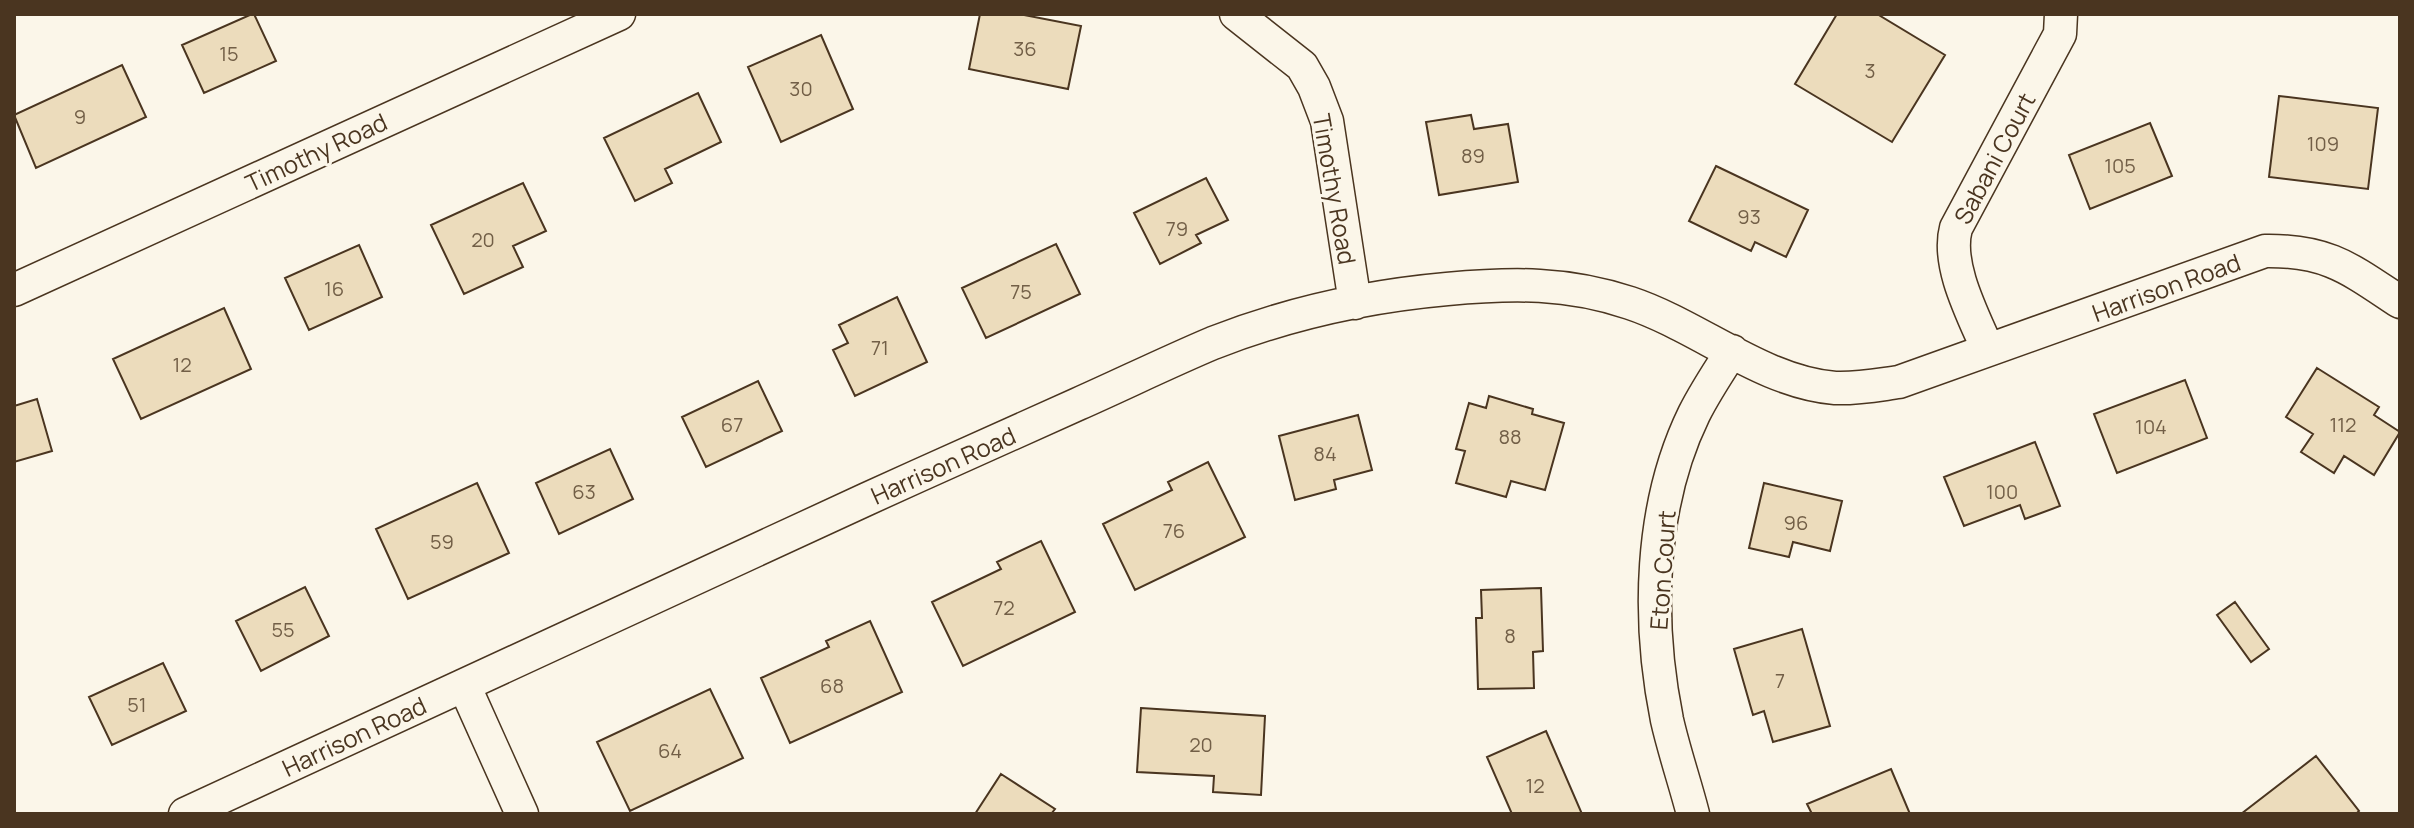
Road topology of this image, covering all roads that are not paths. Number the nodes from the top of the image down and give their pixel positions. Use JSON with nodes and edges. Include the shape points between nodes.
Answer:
{"nodes":[{"id":1,"x":619,"y":14,"type":"edge"},
{"id":2,"x":1236,"y":14,"type":"edge"},
{"id":3,"x":2061,"y":14,"type":"edge"},
{"id":4,"x":14,"y":290,"type":"edge"},
{"id":5,"x":2400,"y":302,"type":"edge"},
{"id":6,"x":1355,"y":303,"type":"junction"},
{"id":7,"x":1988,"y":350,"type":"junction"},
{"id":8,"x":1732,"y":351,"type":"junction"},
{"id":9,"x":464,"y":685,"type":"junction"},
{"id":10,"x":185,"y":814,"type":"edge"},
{"id":11,"x":522,"y":814,"type":"edge"},
{"id":12,"x":1693,"y":814,"type":"edge"}],
"edges":[{"from":1,"to":4,"type":"street","name":"Timothy Road"},
{"from":2,"to":6,"type":"street","name":"Timothy Road","via":[[1302,66],[1314,87],[1327,121]]},
{"from":3,"to":7,"type":"street","name":"Sabani Court","via":[[2060,34],[1951,245]]},
{"from":5,"to":7,"type":"street","name":"Harrison Road","via":[[2327,258],[2265,251]]},
{"from":6,"to":8,"type":"street","name":"Harrison Road","via":[[1447,289],[1573,287],[1633,304]]},
{"from":6,"to":9,"type":"street","name":"Harrison Road","via":[[1298,315],[1215,343]]},
{"from":7,"to":8,"type":"street","name":"Harrison Road","via":[[1899,382],[1858,389],[1801,382]]},
{"from":8,"to":12,"type":"street","name":"Eton Court","via":[[1694,414],[1673,469],[1656,576],[1657,656],[1667,721]]},
{"from":9,"to":10,"type":"street","name":"Harrison Road"},
{"from":9,"to":11,"type":"street"}]}
